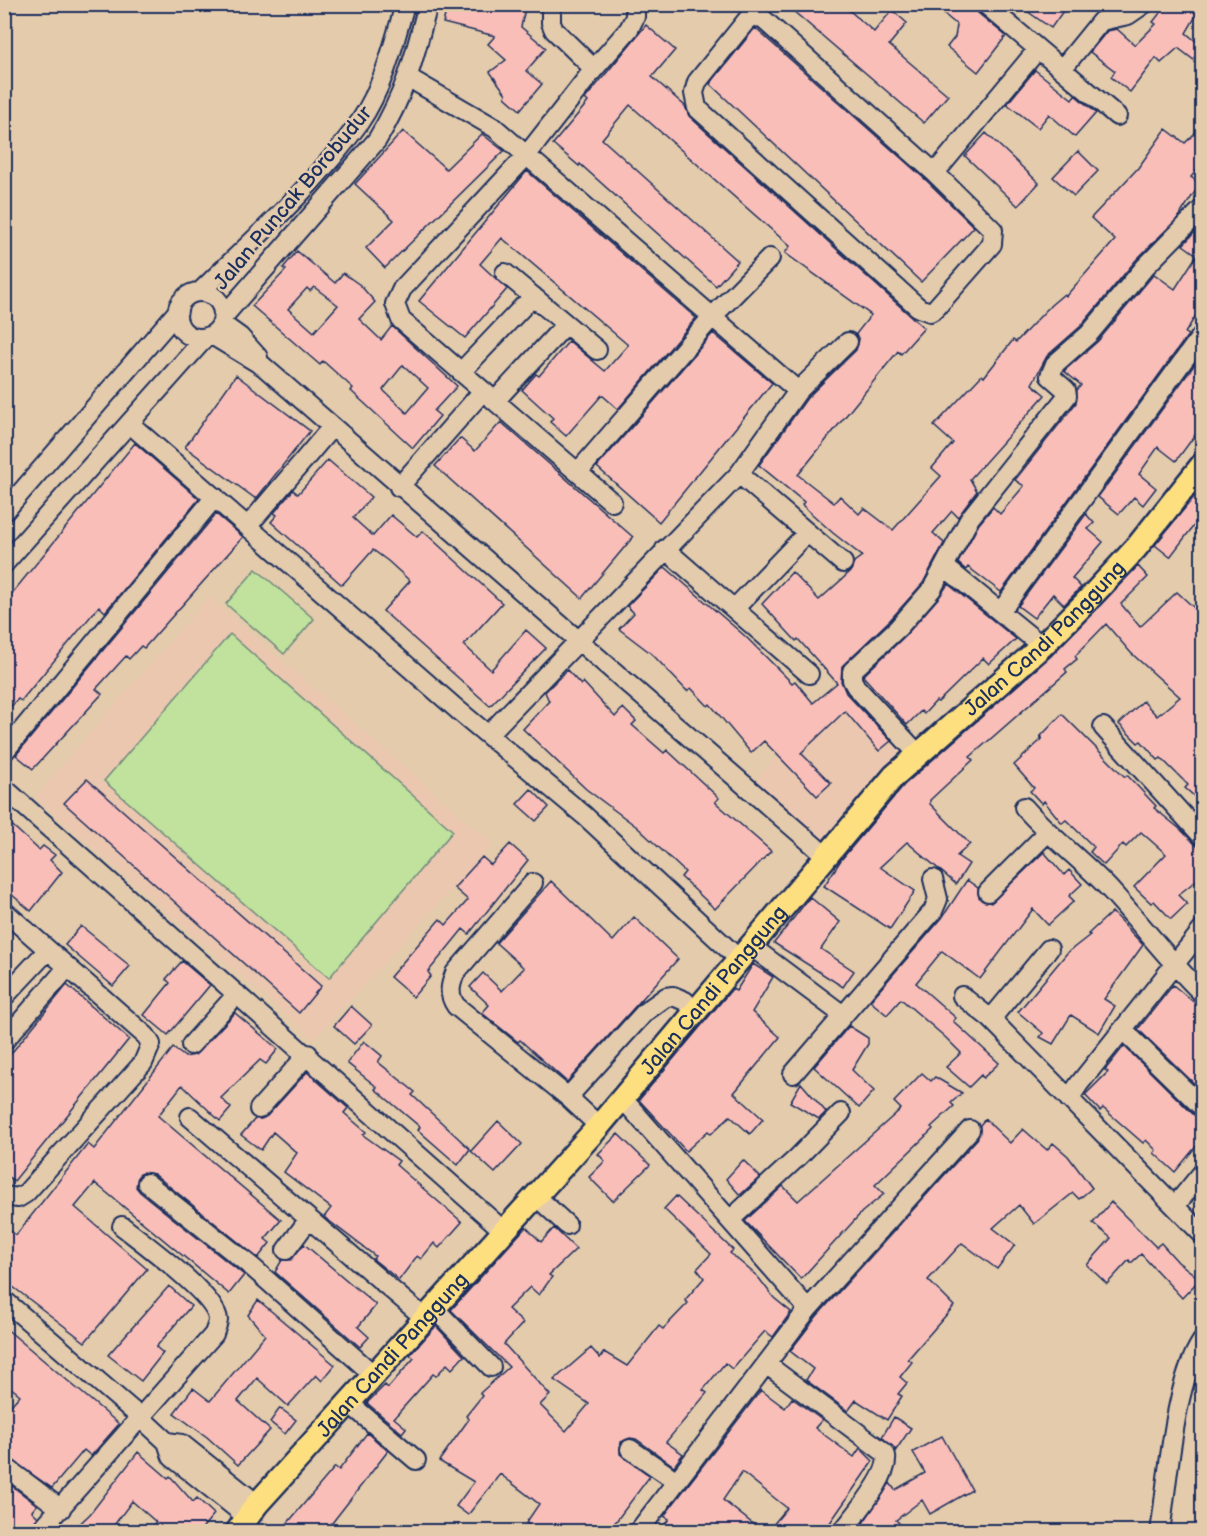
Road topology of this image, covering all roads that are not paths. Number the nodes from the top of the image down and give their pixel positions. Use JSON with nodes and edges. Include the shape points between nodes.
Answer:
{"nodes":[{"id":1,"x":405,"y":4,"type":"edge"},
{"id":2,"x":428,"y":4,"type":"edge"},
{"id":3,"x":551,"y":4,"type":"edge"},
{"id":4,"x":635,"y":4,"type":"edge"},
{"id":5,"x":985,"y":4,"type":"edge"},
{"id":6,"x":1144,"y":4,"type":"edge"},
{"id":7,"x":1038,"y":49,"type":"junction"},
{"id":8,"x":594,"y":69,"type":"junction"},
{"id":9,"x":1062,"y":69,"type":"junction"},
{"id":10,"x":409,"y":78,"type":"junction"},
{"id":11,"x":1117,"y":116,"type":"dead end"},
{"id":12,"x":526,"y":156,"type":"junction"},
{"id":13,"x":935,"y":173,"type":"junction"},
{"id":14,"x":294,"y":200,"type":"junction"},
{"id":15,"x":1203,"y":208,"type":"edge"},
{"id":16,"x":313,"y":217,"type":"junction"},
{"id":17,"x":770,"y":258,"type":"dead end"},
{"id":18,"x":505,"y":273,"type":"dead end"},
{"id":19,"x":200,"y":292,"type":"junction"},
{"id":20,"x":533,"y":296,"type":"junction"},
{"id":21,"x":178,"y":311,"type":"junction"},
{"id":22,"x":712,"y":317,"type":"junction"},
{"id":23,"x":566,"y":324,"type":"junction"},
{"id":24,"x":215,"y":328,"type":"junction"},
{"id":25,"x":1203,"y":335,"type":"edge"},
{"id":26,"x":848,"y":342,"type":"dead end"},
{"id":27,"x":597,"y":350,"type":"dead end"},
{"id":28,"x":461,"y":372,"type":"junction"},
{"id":29,"x":798,"y":391,"type":"junction"},
{"id":30,"x":489,"y":396,"type":"junction"},
{"id":31,"x":130,"y":424,"type":"junction"},
{"id":32,"x":331,"y":428,"type":"junction"},
{"id":33,"x":1203,"y":465,"type":"edge"},
{"id":34,"x":578,"y":472,"type":"junction"},
{"id":35,"x":739,"y":474,"type":"junction"},
{"id":36,"x":399,"y":486,"type":"junction"},
{"id":37,"x":215,"y":497,"type":"junction"},
{"id":38,"x":612,"y":502,"type":"dead end"},
{"id":39,"x":4,"y":512,"type":"edge"},
{"id":40,"x":248,"y":526,"type":"junction"},
{"id":41,"x":807,"y":533,"type":"junction"},
{"id":42,"x":665,"y":549,"type":"junction"},
{"id":43,"x":843,"y":563,"type":"dead end"},
{"id":44,"x":4,"y":564,"type":"edge"},
{"id":45,"x":945,"y":567,"type":"junction"},
{"id":46,"x":735,"y":608,"type":"junction"},
{"id":47,"x":1001,"y":611,"type":"junction"},
{"id":48,"x":580,"y":642,"type":"junction"},
{"id":49,"x":1042,"y":646,"type":"junction"},
{"id":50,"x":809,"y":674,"type":"dead end"},
{"id":51,"x":1103,"y":727,"type":"dead end"},
{"id":52,"x":488,"y":735,"type":"junction"},
{"id":53,"x":4,"y":752,"type":"edge"},
{"id":54,"x":918,"y":754,"type":"junction"},
{"id":55,"x":4,"y":788,"type":"edge"},
{"id":56,"x":1024,"y":807,"type":"dead end"},
{"id":57,"x":1047,"y":833,"type":"junction"},
{"id":58,"x":1203,"y":836,"type":"edge"},
{"id":59,"x":826,"y":856,"type":"junction"},
{"id":60,"x":933,"y":879,"type":"dead end"},
{"id":61,"x":533,"y":883,"type":"dead end"},
{"id":62,"x":988,"y":892,"type":"dead end"},
{"id":63,"x":4,"y":912,"type":"edge"},
{"id":64,"x":1203,"y":930,"type":"edge"},
{"id":65,"x":1049,"y":949,"type":"dead end"},
{"id":66,"x":47,"y":951,"type":"junction"},
{"id":67,"x":746,"y":954,"type":"junction"},
{"id":68,"x":1174,"y":965,"type":"junction"},
{"id":69,"x":68,"y":968,"type":"junction"},
{"id":70,"x":1203,"y":993,"type":"edge"},
{"id":71,"x":237,"y":994,"type":"junction"},
{"id":72,"x":962,"y":996,"type":"dead end"},
{"id":73,"x":4,"y":997,"type":"edge"},
{"id":74,"x":696,"y":1012,"type":"junction"},
{"id":75,"x":843,"y":1015,"type":"junction"},
{"id":76,"x":991,"y":1019,"type":"junction"},
{"id":77,"x":1123,"y":1030,"type":"junction"},
{"id":78,"x":4,"y":1041,"type":"edge"},
{"id":79,"x":191,"y":1045,"type":"dead end"},
{"id":80,"x":308,"y":1054,"type":"junction"},
{"id":81,"x":793,"y":1074,"type":"dead end"},
{"id":82,"x":568,"y":1097,"type":"junction"},
{"id":83,"x":622,"y":1099,"type":"junction"},
{"id":84,"x":1069,"y":1099,"type":"junction"},
{"id":85,"x":1203,"y":1107,"type":"edge"},
{"id":86,"x":259,"y":1109,"type":"dead end"},
{"id":87,"x":841,"y":1113,"type":"dead end"},
{"id":88,"x":190,"y":1117,"type":"dead end"},
{"id":89,"x":599,"y":1126,"type":"junction"},
{"id":90,"x":970,"y":1130,"type":"dead end"},
{"id":91,"x":1203,"y":1173,"type":"edge"},
{"id":92,"x":147,"y":1183,"type":"dead end"},
{"id":93,"x":4,"y":1196,"type":"edge"},
{"id":94,"x":537,"y":1197,"type":"junction"},
{"id":95,"x":1175,"y":1206,"type":"junction"},
{"id":96,"x":309,"y":1219,"type":"junction"},
{"id":97,"x":730,"y":1220,"type":"junction"},
{"id":98,"x":567,"y":1225,"type":"dead end"},
{"id":99,"x":122,"y":1226,"type":"dead end"},
{"id":100,"x":505,"y":1232,"type":"junction"},
{"id":101,"x":1203,"y":1234,"type":"edge"},
{"id":102,"x":286,"y":1250,"type":"dead end"},
{"id":103,"x":4,"y":1300,"type":"edge"},
{"id":104,"x":807,"y":1309,"type":"junction"},
{"id":105,"x":431,"y":1315,"type":"junction"},
{"id":106,"x":1203,"y":1341,"type":"edge"},
{"id":107,"x":766,"y":1364,"type":"junction"},
{"id":108,"x":491,"y":1367,"type":"dead end"},
{"id":109,"x":375,"y":1376,"type":"junction"},
{"id":110,"x":349,"y":1403,"type":"junction"},
{"id":111,"x":140,"y":1417,"type":"junction"},
{"id":112,"x":630,"y":1449,"type":"dead end"},
{"id":113,"x":416,"y":1460,"type":"dead end"},
{"id":114,"x":4,"y":1466,"type":"edge"},
{"id":115,"x":675,"y":1480,"type":"junction"},
{"id":116,"x":61,"y":1509,"type":"junction"},
{"id":117,"x":247,"y":1518,"type":"edge"},
{"id":118,"x":39,"y":1532,"type":"edge"},
{"id":119,"x":638,"y":1532,"type":"edge"},
{"id":120,"x":842,"y":1532,"type":"edge"},
{"id":121,"x":1160,"y":1532,"type":"edge"}],
"edges":[{"from":1,"to":14,"type":"street","name":"Jalan Puncak Borobudur","via":[[390,59],[359,122]]},
{"from":2,"to":10,"type":"street","name":"Jalan Puncak Borobudur"},
{"from":3,"to":8,"type":"street","via":[[554,30]]},
{"from":4,"to":8,"type":"street","via":[[635,17],[629,29]]},
{"from":5,"to":7,"type":"street"},
{"from":6,"to":9,"type":"street","via":[[1128,15],[1101,21]]},
{"from":7,"to":9,"type":"street"},
{"from":7,"to":13,"type":"street"},
{"from":8,"to":12,"type":"street"},
{"from":9,"to":11,"type":"street"},
{"from":10,"to":12,"type":"street","via":[[495,128]]},
{"from":10,"to":16,"type":"street","name":"Jalan Puncak Borobudur","via":[[377,140]]},
{"from":12,"to":22,"type":"street"},
{"from":12,"to":28,"type":"street","via":[[396,300],[400,320]]},
{"from":13,"to":13,"type":"street","via":[[757,15],[746,18],[697,82],[697,108],[918,308],[930,312],[992,244],[994,237],[988,222]]},
{"from":14,"to":16,"type":"street"},
{"from":14,"to":19,"type":"street","name":"Jalan Puncak Borobudur"},
{"from":15,"to":45,"type":"street","via":[[1145,267],[1089,334],[1053,367],[1050,376],[1066,390],[1067,396],[970,518]]},
{"from":16,"to":24,"type":"street","name":"Jalan Puncak Borobudur"},
{"from":17,"to":22,"type":"street"},
{"from":18,"to":20,"type":"street"},
{"from":19,"to":21,"type":"street","via":[[186,298]]},
{"from":19,"to":24,"type":"street","via":[[219,302]]},
{"from":20,"to":23,"type":"street"},
{"from":20,"to":28,"type":"street"},
{"from":21,"to":24,"type":"street","via":[[184,332],[197,339]]},
{"from":21,"to":39,"type":"street"},
{"from":22,"to":29,"type":"street"},
{"from":22,"to":34,"type":"street"},
{"from":23,"to":27,"type":"street"},
{"from":23,"to":30,"type":"street"},
{"from":24,"to":31,"type":"street","name":"Jalan Puncak Borobudur"},
{"from":24,"to":32,"type":"street"},
{"from":25,"to":47,"type":"street"},
{"from":26,"to":29,"type":"street"},
{"from":28,"to":30,"type":"street"},
{"from":29,"to":35,"type":"street"},
{"from":30,"to":34,"type":"street"},
{"from":30,"to":36,"type":"street"},
{"from":31,"to":37,"type":"street"},
{"from":31,"to":44,"type":"street","name":"Jalan Puncak Borobudur"},
{"from":32,"to":36,"type":"street"},
{"from":32,"to":40,"type":"street"},
{"from":33,"to":49,"type":"main road","name":"Jalan Candi Panggung","via":[[1136,548]]},
{"from":34,"to":38,"type":"street"},
{"from":35,"to":41,"type":"street"},
{"from":35,"to":42,"type":"street"},
{"from":36,"to":48,"type":"street"},
{"from":37,"to":40,"type":"street"},
{"from":37,"to":53,"type":"street"},
{"from":40,"to":52,"type":"street"},
{"from":41,"to":43,"type":"street"},
{"from":41,"to":46,"type":"street"},
{"from":42,"to":46,"type":"street"},
{"from":42,"to":48,"type":"street"},
{"from":45,"to":47,"type":"street"},
{"from":45,"to":54,"type":"street","via":[[932,589],[898,628],[852,671],[856,687]]},
{"from":46,"to":50,"type":"street"},
{"from":47,"to":49,"type":"street"},
{"from":48,"to":52,"type":"street"},
{"from":48,"to":59,"type":"street"},
{"from":49,"to":54,"type":"main road","name":"Jalan Candi Panggung"},
{"from":51,"to":58,"type":"street"},
{"from":52,"to":67,"type":"street"},
{"from":54,"to":59,"type":"main road","name":"Jalan Candi Panggung","via":[[894,776]]},
{"from":55,"to":71,"type":"street"},
{"from":56,"to":57,"type":"street"},
{"from":57,"to":62,"type":"street"},
{"from":57,"to":68,"type":"street","via":[[1112,892]]},
{"from":59,"to":67,"type":"main road","name":"Jalan Candi Panggung"},
{"from":60,"to":75,"type":"street","via":[[938,899],[933,911]]},
{"from":61,"to":82,"type":"street","via":[[455,973],[450,988],[456,1006]]},
{"from":63,"to":66,"type":"street"},
{"from":64,"to":68,"type":"street"},
{"from":65,"to":76,"type":"street"},
{"from":66,"to":69,"type":"street"},
{"from":66,"to":73,"type":"street"},
{"from":67,"to":74,"type":"main road","name":"Jalan Candi Panggung"},
{"from":67,"to":75,"type":"street"},
{"from":68,"to":70,"type":"street"},
{"from":68,"to":77,"type":"street"},
{"from":69,"to":78,"type":"street"},
{"from":69,"to":93,"type":"street","via":[[146,1036],[151,1044],[149,1053],[26,1193],[18,1198]]},
{"from":71,"to":79,"type":"street"},
{"from":71,"to":80,"type":"street"},
{"from":72,"to":76,"type":"street"},
{"from":74,"to":82,"type":"street","via":[[685,1001],[666,997],[645,1012]]},
{"from":74,"to":83,"type":"main road","name":"Jalan Candi Panggung"},
{"from":75,"to":81,"type":"street"},
{"from":76,"to":84,"type":"street"},
{"from":77,"to":84,"type":"street"},
{"from":77,"to":85,"type":"street"},
{"from":80,"to":86,"type":"street"},
{"from":80,"to":100,"type":"street"},
{"from":82,"to":89,"type":"street"},
{"from":83,"to":89,"type":"main road","name":"Jalan Candi Panggung"},
{"from":83,"to":97,"type":"street"},
{"from":84,"to":95,"type":"street"},
{"from":87,"to":97,"type":"street"},
{"from":88,"to":96,"type":"street"},
{"from":89,"to":94,"type":"main road","name":"Jalan Candi Panggung"},
{"from":90,"to":104,"type":"street"},
{"from":91,"to":95,"type":"street"},
{"from":92,"to":109,"type":"street","via":[[252,1267]]},
{"from":94,"to":98,"type":"street"},
{"from":94,"to":100,"type":"main road","name":"Jalan Candi Panggung"},
{"from":95,"to":101,"type":"street"},
{"from":96,"to":102,"type":"street"},
{"from":96,"to":105,"type":"street"},
{"from":97,"to":104,"type":"street"},
{"from":99,"to":111,"type":"street","via":[[190,1281],[211,1305],[218,1320],[214,1334]]},
{"from":100,"to":105,"type":"main road","name":"Jalan Candi Panggung"},
{"from":103,"to":111,"type":"street"},
{"from":104,"to":107,"type":"street"},
{"from":105,"to":108,"type":"street"},
{"from":105,"to":109,"type":"main road","name":"Jalan Candi Panggung"},
{"from":106,"to":121,"type":"street","via":[[1184,1380]]},
{"from":107,"to":115,"type":"street"},
{"from":107,"to":120,"type":"street","via":[[880,1447],[888,1458],[879,1481]]},
{"from":109,"to":110,"type":"main road","name":"Jalan Candi Panggung"},
{"from":110,"to":113,"type":"street"},
{"from":110,"to":117,"type":"main road","name":"Jalan Candi Panggung"},
{"from":111,"to":116,"type":"street"},
{"from":111,"to":117,"type":"street","via":[[167,1442],[172,1457]]},
{"from":112,"to":115,"type":"street"},
{"from":114,"to":116,"type":"street"},
{"from":115,"to":119,"type":"street"},
{"from":116,"to":118,"type":"street"}]}
